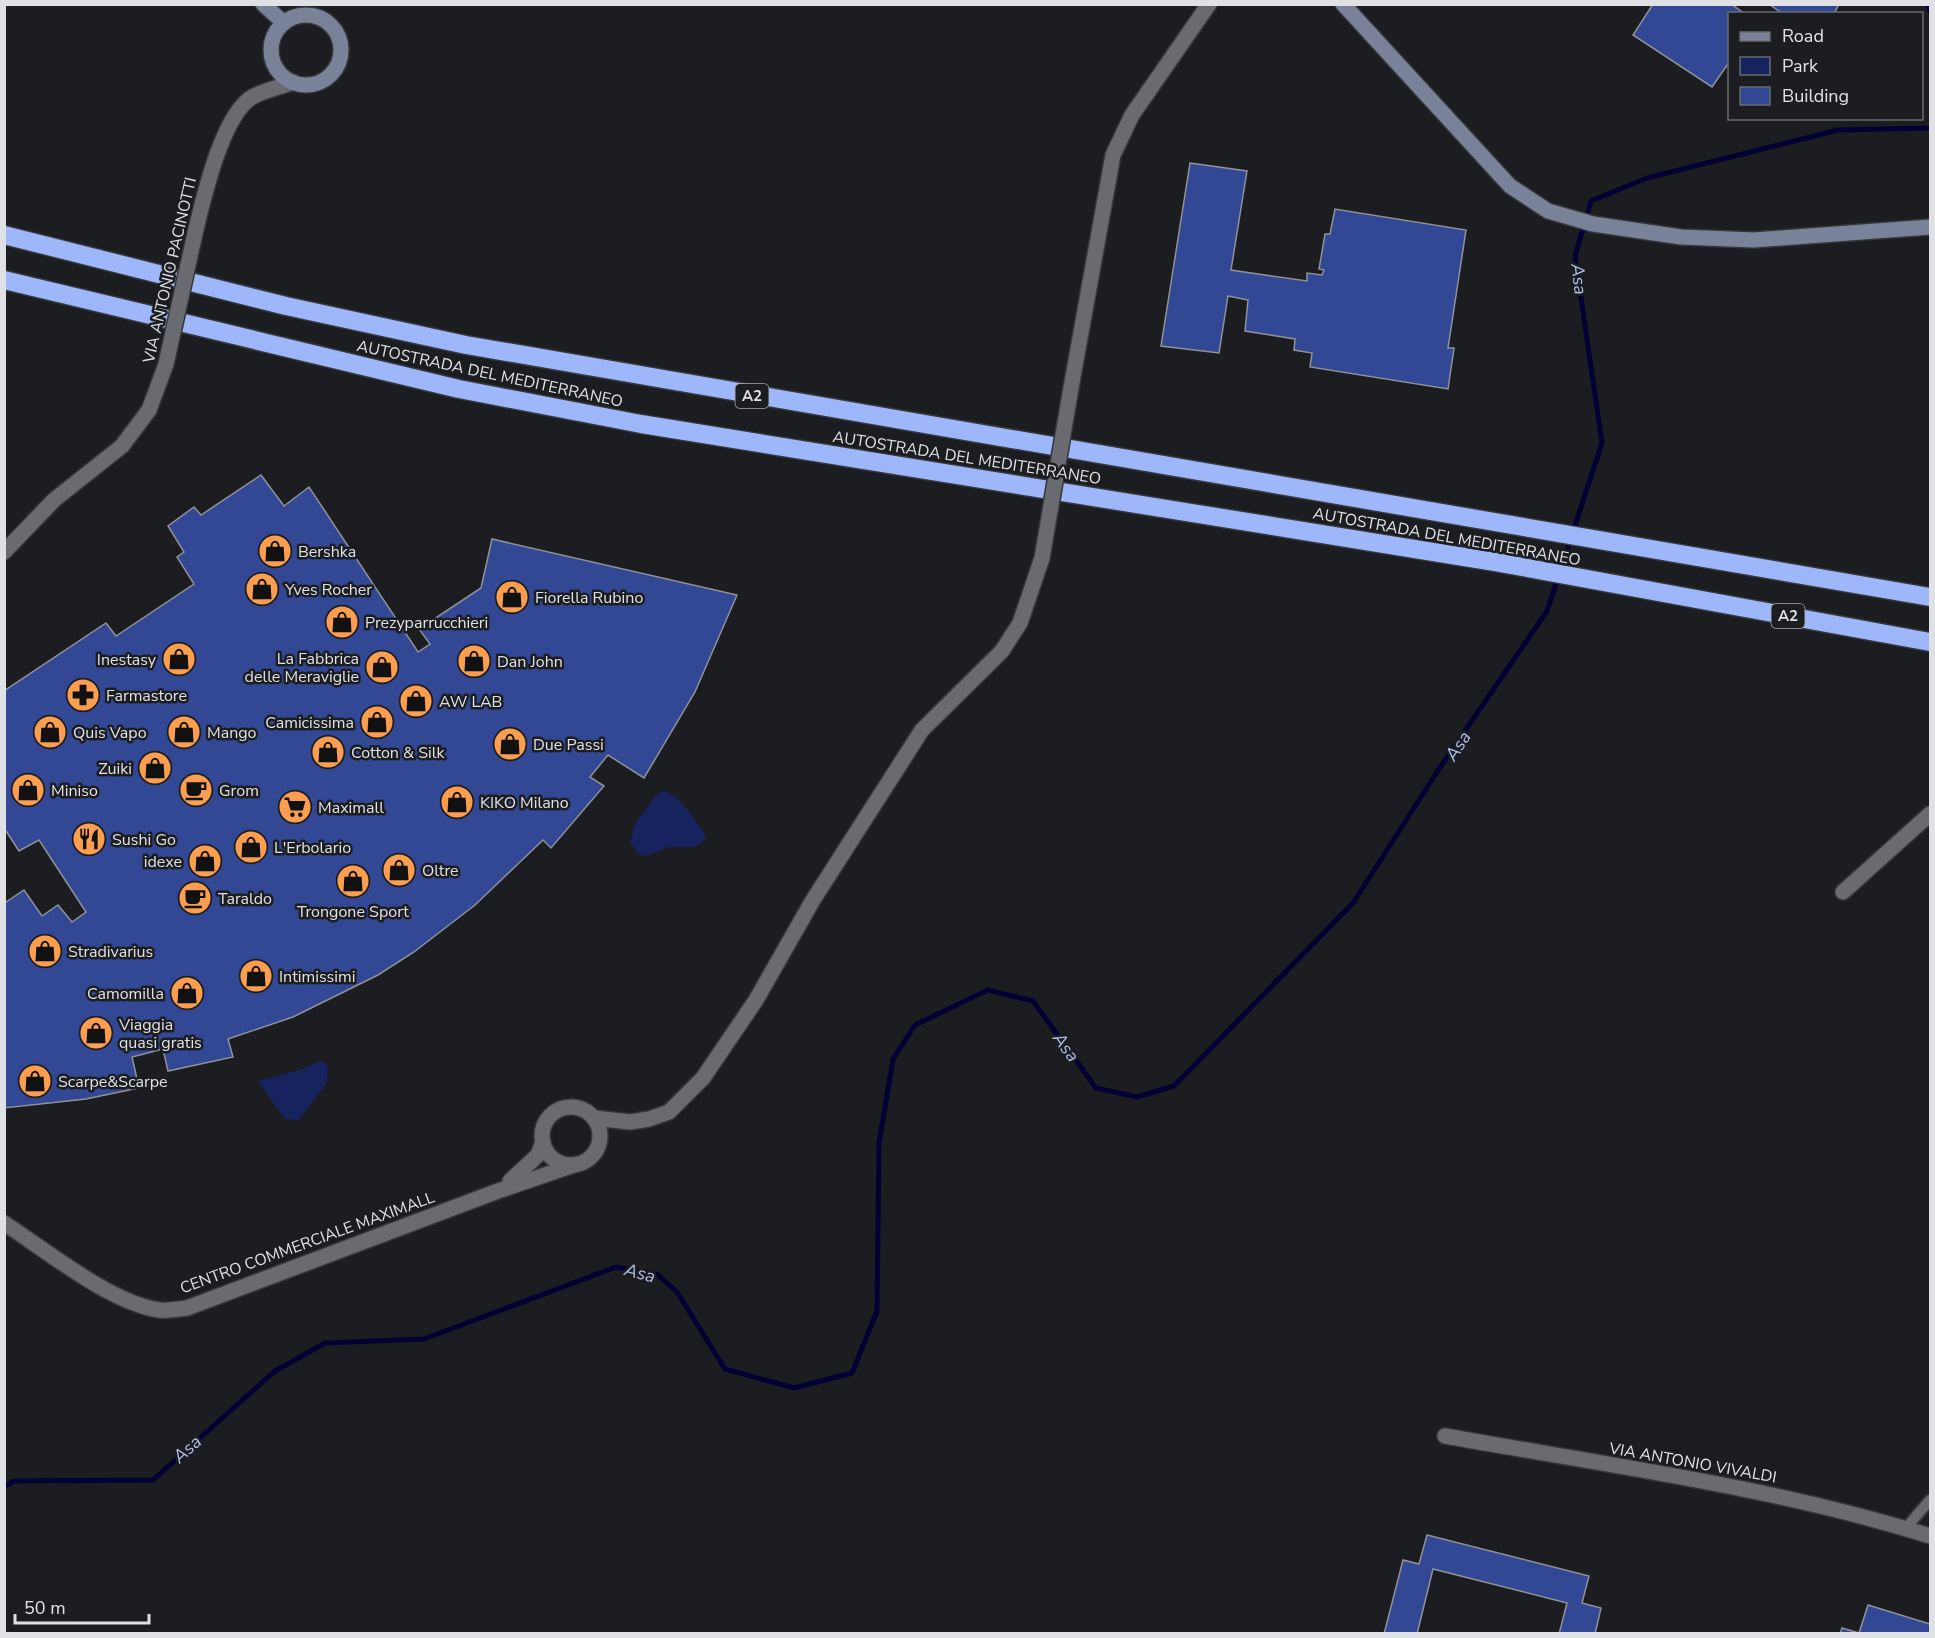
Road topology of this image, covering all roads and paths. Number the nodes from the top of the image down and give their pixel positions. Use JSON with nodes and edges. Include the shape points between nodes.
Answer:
{"nodes":[{"id":1,"x":264,"y":4,"type":"edge"},
{"id":2,"x":1209,"y":4,"type":"edge"},
{"id":3,"x":1343,"y":4,"type":"edge"},
{"id":4,"x":320,"y":10,"type":"edge"},
{"id":5,"x":284,"y":23,"type":"junction"},
{"id":6,"x":293,"y":82,"type":"junction"},
{"id":7,"x":1930,"y":227,"type":"edge"},
{"id":8,"x":4,"y":235,"type":"edge"},
{"id":9,"x":4,"y":280,"type":"edge"},
{"id":10,"x":4,"y":552,"type":"edge"},
{"id":11,"x":1930,"y":597,"type":"edge"},
{"id":12,"x":1930,"y":642,"type":"edge"},
{"id":13,"x":1930,"y":814,"type":"edge"},
{"id":14,"x":1843,"y":892,"type":"dead end"},
{"id":15,"x":594,"y":1118,"type":"junction"},
{"id":16,"x":543,"y":1142,"type":"junction"},
{"id":17,"x":577,"y":1164,"type":"junction"},
{"id":18,"x":498,"y":1191,"type":"junction"},
{"id":19,"x":4,"y":1223,"type":"edge"},
{"id":20,"x":1445,"y":1436,"type":"dead end"},
{"id":21,"x":1930,"y":1500,"type":"edge"},
{"id":22,"x":1905,"y":1528,"type":"junction"},
{"id":23,"x":1930,"y":1536,"type":"edge"}],
"edges":[{"from":1,"to":5,"type":"street"},
{"from":2,"to":15,"type":"street","bridge":true,"via":[[1132,115],[1113,155],[1042,558],[1020,624],[1002,651],[922,730],[703,1078],[669,1112],[659,1116],[630,1122]]},
{"from":3,"to":7,"type":"street","via":[[1510,186],[1548,211],[1593,224],[1681,237],[1754,240]]},
{"from":4,"to":5,"type":"street"},
{"from":4,"to":6,"type":"street","via":[[340,40],[340,61],[334,71],[316,84]]},
{"from":5,"to":6,"type":"street","via":[[272,43],[272,56],[283,76]]},
{"from":6,"to":10,"type":"street","name":"VIA ANTONIO PACINOTTI","bridge":true,"via":[[252,96],[232,120],[214,157],[166,364],[149,410],[122,446],[54,500]]},
{"from":8,"to":11,"type":"highway","name":"AUTOSTRADA DEL MEDITERRANEO","number":"A2","via":[[286,306],[466,345]]},
{"from":9,"to":12,"type":"highway","name":"AUTOSTRADA DEL MEDITERRANEO","number":"A2","via":[[447,387],[629,422],[1495,562]]},
{"from":13,"to":14,"type":"street"},
{"from":15,"to":16,"type":"street","via":[[577,1108],[557,1111],[545,1124]]},
{"from":15,"to":17,"type":"street","via":[[600,1137],[598,1146],[586,1161]]},
{"from":16,"to":17,"type":"street","via":[[559,1163]]},
{"from":16,"to":18,"type":"street","name":"CENTRO COMMERCIALE MAXIMALL","via":[[529,1166]]},
{"from":17,"to":18,"type":"street","name":"CENTRO COMMERCIALE MAXIMALL"},
{"from":18,"to":19,"type":"street","name":"CENTRO COMMERCIALE MAXIMALL","via":[[225,1295],[187,1308],[160,1310],[133,1303],[102,1287]]},
{"from":20,"to":22,"type":"street","name":"VIA ANTONIO VIVALDI","via":[[1761,1492]]},
{"from":21,"to":22,"type":"lane"},
{"from":22,"to":23,"type":"street","name":"VIA ANTONIO VIVALDI"}]}
